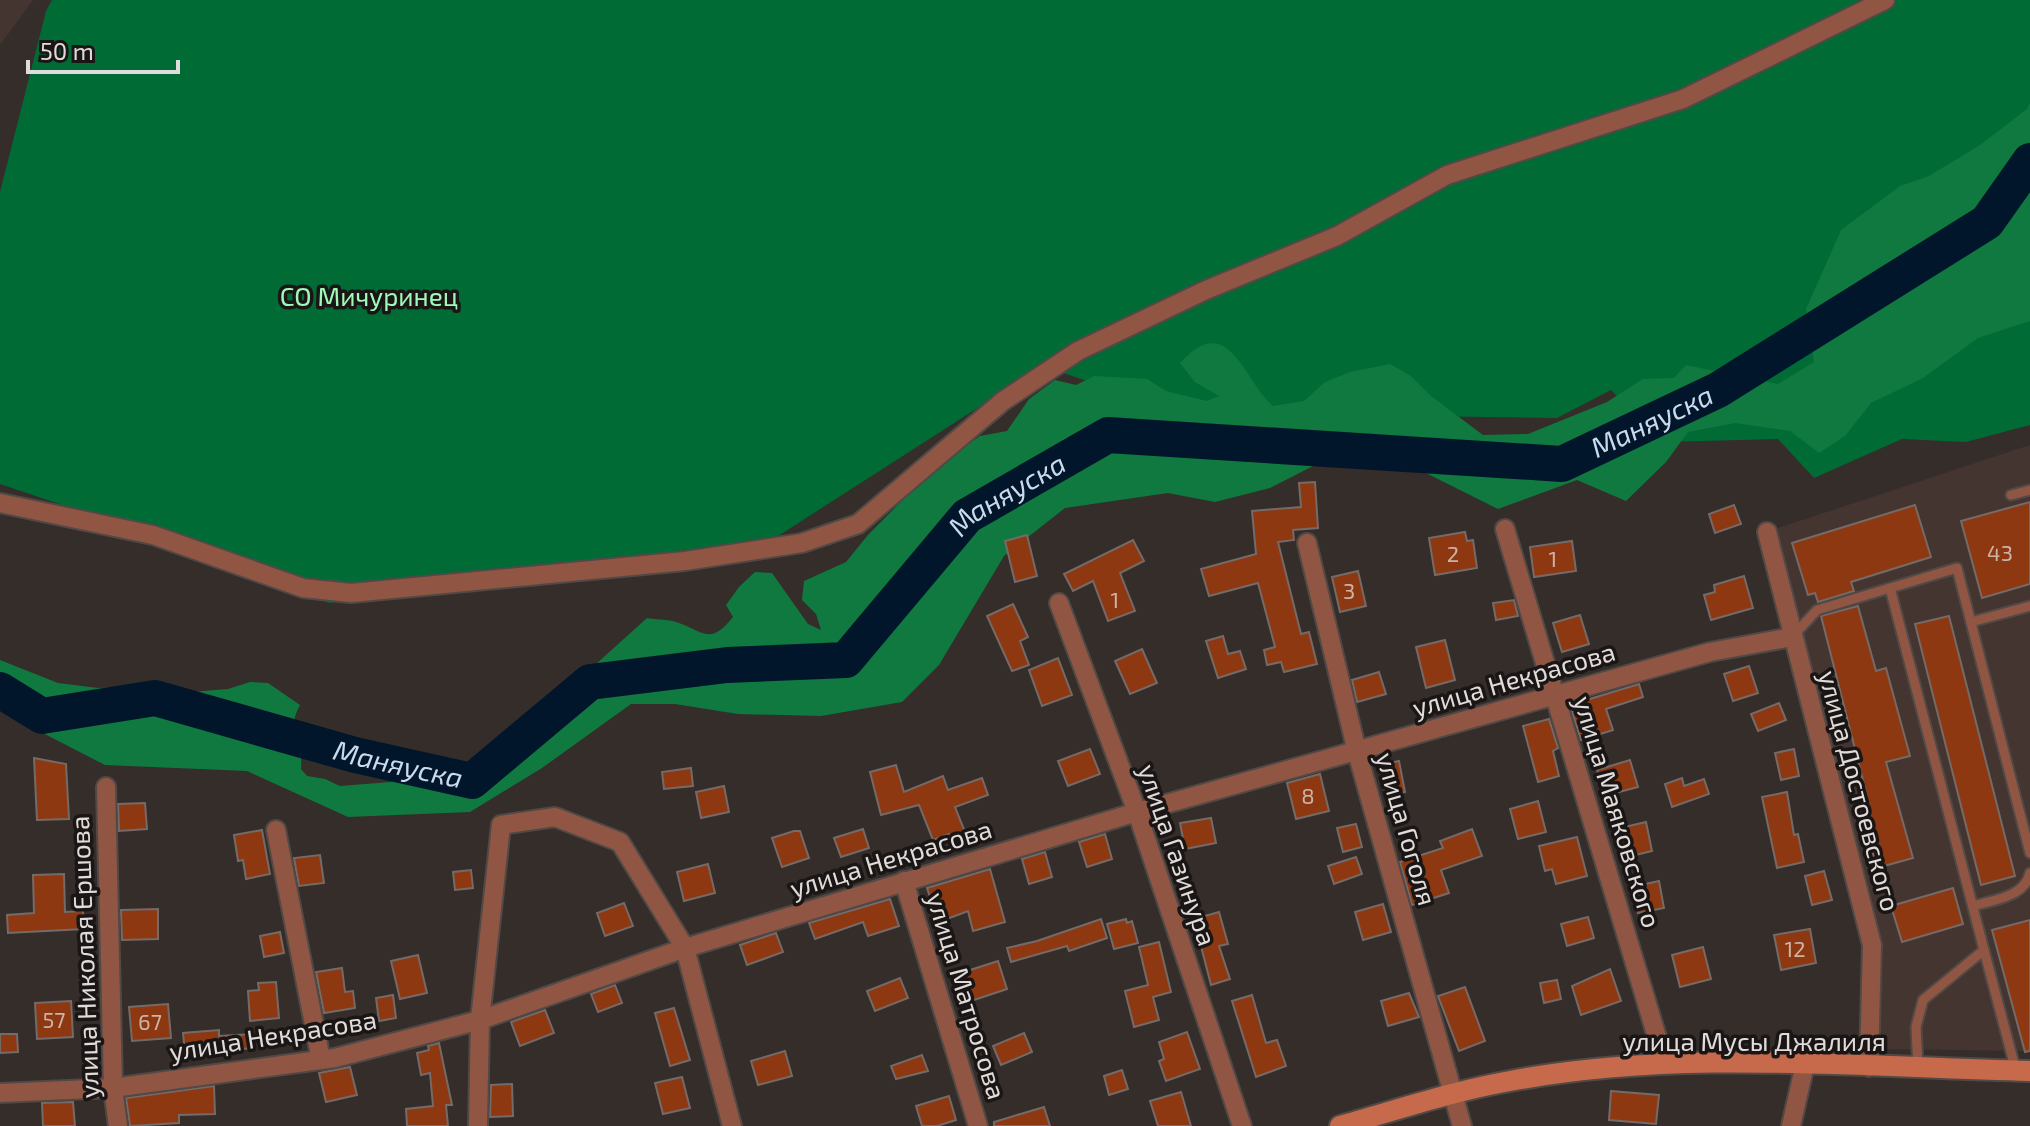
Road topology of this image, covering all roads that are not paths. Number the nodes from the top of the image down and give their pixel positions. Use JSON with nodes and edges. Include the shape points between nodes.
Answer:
{"nodes":[{"id":1,"x":1885,"y":0,"type":"edge"},
{"id":2,"x":2030,"y":490,"type":"edge"},
{"id":3,"x":2011,"y":495,"type":"dead end"},
{"id":4,"x":0,"y":503,"type":"edge"},
{"id":5,"x":1505,"y":529,"type":"dead end"},
{"id":6,"x":1767,"y":532,"type":"dead end"},
{"id":7,"x":1307,"y":543,"type":"dead end"},
{"id":8,"x":1890,"y":588,"type":"junction"},
{"id":9,"x":1059,"y":603,"type":"dead end"},
{"id":10,"x":2030,"y":606,"type":"edge"},
{"id":11,"x":1971,"y":622,"type":"junction"},
{"id":12,"x":1792,"y":637,"type":"junction"},
{"id":13,"x":1555,"y":696,"type":"junction"},
{"id":14,"x":1357,"y":752,"type":"junction"},
{"id":15,"x":106,"y":787,"type":"dead end"},
{"id":16,"x":1137,"y":812,"type":"junction"},
{"id":17,"x":276,"y":830,"type":"dead end"},
{"id":18,"x":2030,"y":853,"type":"edge"},
{"id":19,"x":2030,"y":873,"type":"edge"},
{"id":20,"x":904,"y":881,"type":"junction"},
{"id":21,"x":1973,"y":906,"type":"junction"},
{"id":22,"x":685,"y":948,"type":"junction"},
{"id":23,"x":1984,"y":950,"type":"junction"},
{"id":24,"x":480,"y":1020,"type":"junction"},
{"id":25,"x":321,"y":1060,"type":"junction"},
{"id":26,"x":1665,"y":1064,"type":"junction"},
{"id":27,"x":1805,"y":1064,"type":"junction"},
{"id":28,"x":1869,"y":1067,"type":"junction"},
{"id":29,"x":1918,"y":1068,"type":"junction"},
{"id":30,"x":2023,"y":1071,"type":"edge"},
{"id":31,"x":113,"y":1088,"type":"junction"},
{"id":32,"x":0,"y":1093,"type":"edge"},
{"id":33,"x":1454,"y":1094,"type":"junction"},
{"id":34,"x":118,"y":1126,"type":"edge"},
{"id":35,"x":478,"y":1126,"type":"edge"},
{"id":36,"x":732,"y":1126,"type":"edge"},
{"id":37,"x":978,"y":1126,"type":"edge"},
{"id":38,"x":1242,"y":1126,"type":"edge"},
{"id":39,"x":1340,"y":1126,"type":"edge"},
{"id":40,"x":1462,"y":1126,"type":"edge"},
{"id":41,"x":1791,"y":1126,"type":"edge"}],
"edges":[{"from":1,"to":4,"type":"street","via":[[1683,99],[1447,175],[1337,236],[1078,351],[1003,401],[858,524],[802,543],[685,561],[351,593],[303,588],[153,535]]},
{"from":2,"to":3,"type":"lane"},
{"from":5,"to":13,"type":"street","name":"улица Маяковского"},
{"from":6,"to":12,"type":"street","name":"улица Достоевского"},
{"from":7,"to":14,"type":"street","name":"улица Гоголя"},
{"from":8,"to":11,"type":"lane","via":[[1957,568]]},
{"from":8,"to":12,"type":"lane","via":[[1817,610]]},
{"from":8,"to":21,"type":"lane"},
{"from":9,"to":16,"type":"street","name":"улица Газинура"},
{"from":10,"to":11,"type":"lane"},
{"from":11,"to":18,"type":"lane"},
{"from":12,"to":13,"type":"street","name":"улица Некрасова","via":[[1710,652]]},
{"from":12,"to":28,"type":"street","name":"улица Достоевского","via":[[1872,945]]},
{"from":13,"to":14,"type":"street","name":"улица Некрасова"},
{"from":13,"to":26,"type":"street","name":"улица Маяковского"},
{"from":14,"to":16,"type":"street","name":"улица Некрасова"},
{"from":14,"to":33,"type":"street","name":"улица Гоголя"},
{"from":15,"to":31,"type":"street","name":"улица Николая Ершова"},
{"from":16,"to":20,"type":"street","name":"улица Некрасова"},
{"from":16,"to":38,"type":"street","name":"улица Газинура"},
{"from":17,"to":25,"type":"street"},
{"from":19,"to":21,"type":"lane","via":[[2028,882],[2012,895]]},
{"from":20,"to":22,"type":"street","name":"улица Некрасова"},
{"from":20,"to":37,"type":"street","name":"улица Матросова"},
{"from":21,"to":23,"type":"lane"},
{"from":22,"to":24,"type":"street","name":"улица Некрасова"},
{"from":22,"to":24,"type":"street","via":[[620,842],[555,817],[501,825]]},
{"from":22,"to":36,"type":"street"},
{"from":23,"to":29,"type":"lane","via":[[1923,1000],[1916,1027]]},
{"from":23,"to":30,"type":"lane"},
{"from":24,"to":25,"type":"street","name":"улица Некрасова"},
{"from":24,"to":35,"type":"street"},
{"from":25,"to":31,"type":"street","name":"улица Некрасова"},
{"from":26,"to":27,"type":"main road","name":"улица Мусы Джалиля"},
{"from":26,"to":33,"type":"main road","name":"улица Мусы Джалиля","via":[[1525,1078]]},
{"from":27,"to":28,"type":"main road","name":"улица Мусы Джалиля"},
{"from":27,"to":41,"type":"street"},
{"from":28,"to":29,"type":"main road","name":"улица Мусы Джалиля"},
{"from":29,"to":30,"type":"main road","name":"улица Мусы Джалиля"},
{"from":31,"to":32,"type":"street","name":"улица Некрасова"},
{"from":31,"to":34,"type":"street","name":"улица Николая Ершова"},
{"from":33,"to":39,"type":"main road","name":"улица Мусы Джалиля"},
{"from":33,"to":40,"type":"street","name":"улица Гоголя"}]}
